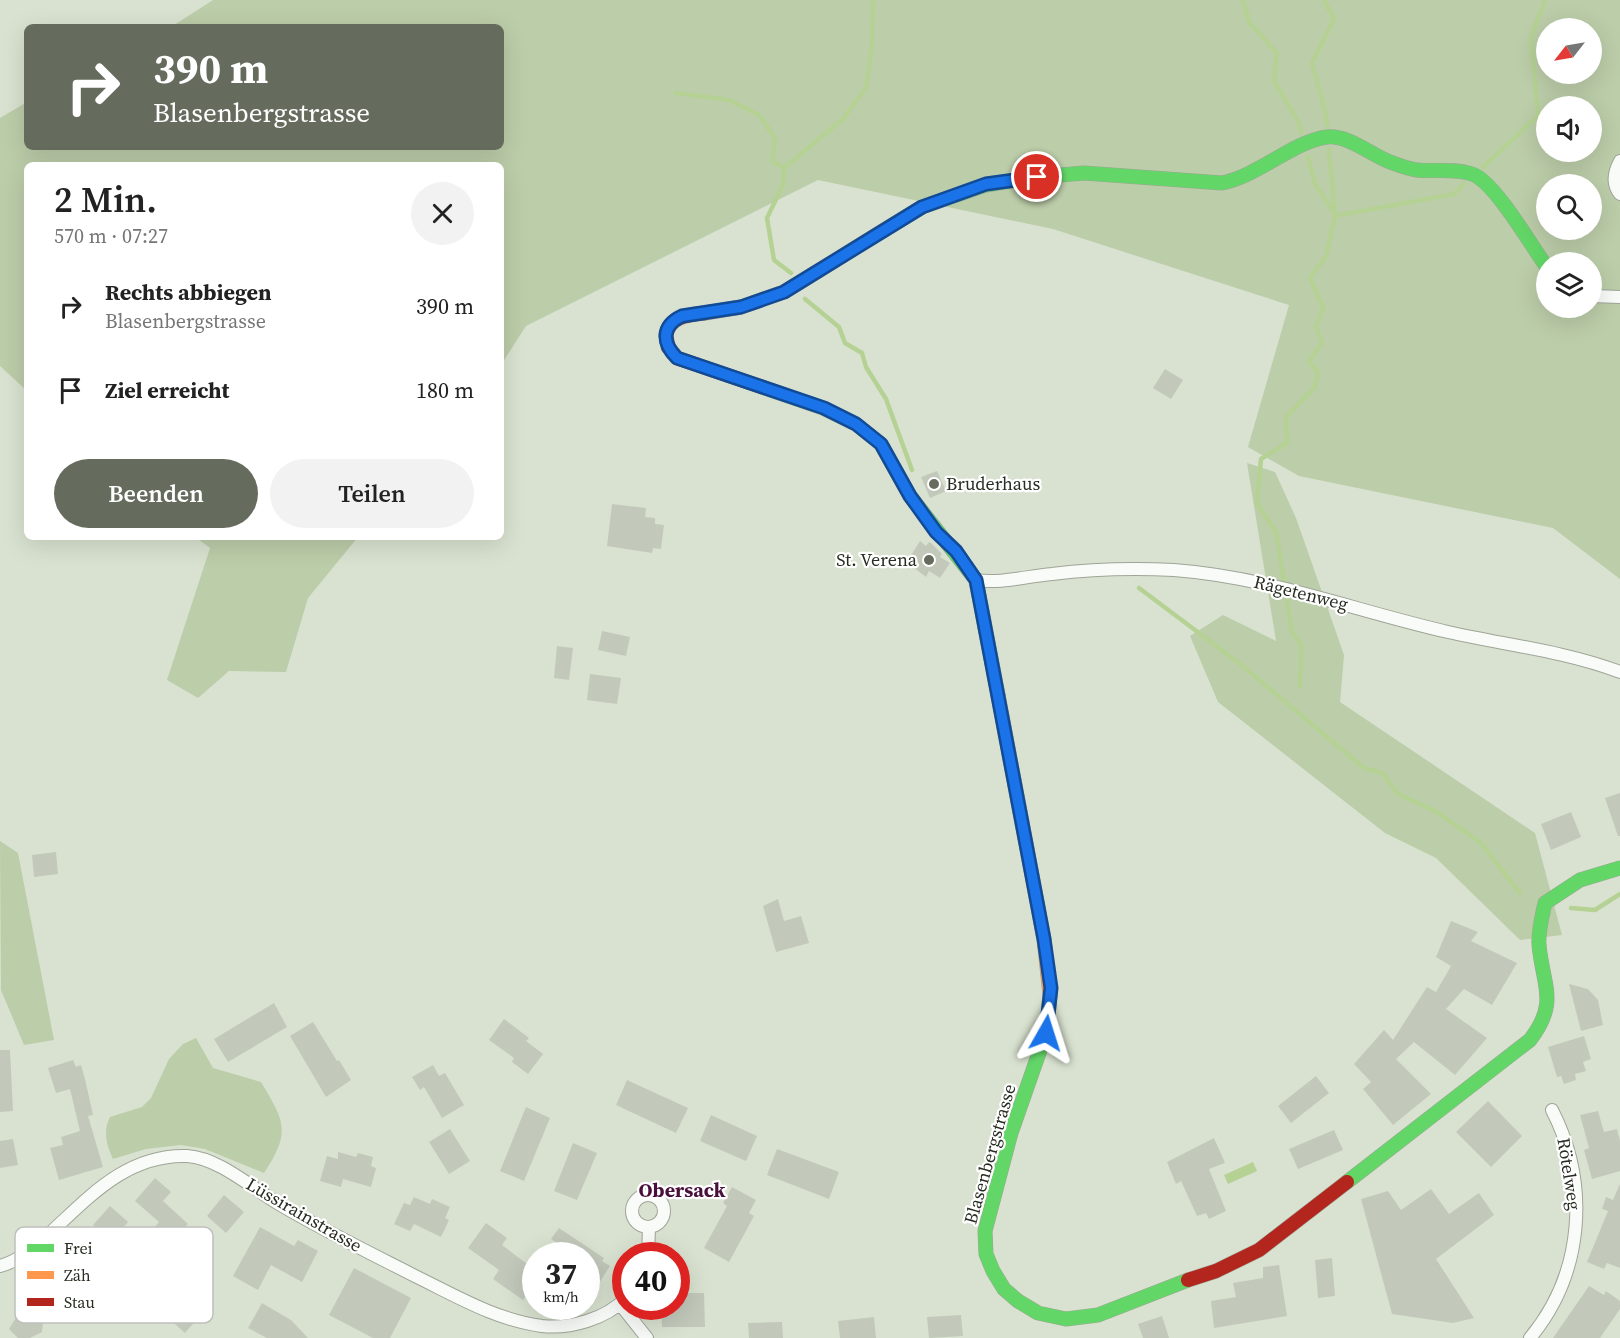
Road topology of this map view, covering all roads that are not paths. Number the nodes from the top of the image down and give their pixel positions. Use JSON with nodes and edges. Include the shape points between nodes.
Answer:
{"nodes":[{"id":1,"x":1620,"y":161,"type":"edge"},
{"id":2,"x":1620,"y":194,"type":"edge"},
{"id":3,"x":1536,"y":252,"type":"edge"},
{"id":4,"x":1602,"y":296,"type":"edge"},
{"id":5,"x":1620,"y":297,"type":"edge"},
{"id":6,"x":976,"y":580,"type":"junction"},
{"id":7,"x":1620,"y":672,"type":"edge"},
{"id":8,"x":1620,"y":868,"type":"edge"},
{"id":9,"x":1552,"y":1110,"type":"dead end"},
{"id":10,"x":55,"y":1227,"type":"edge"},
{"id":11,"x":649,"y":1227,"type":"dead end"},
{"id":12,"x":648,"y":1242,"type":"edge"},
{"id":13,"x":15,"y":1259,"type":"edge"},
{"id":14,"x":0,"y":1266,"type":"edge"},
{"id":15,"x":612,"y":1308,"type":"edge"},
{"id":16,"x":635,"y":1320,"type":"edge"},
{"id":17,"x":647,"y":1338,"type":"edge"},
{"id":18,"x":1530,"y":1338,"type":"edge"}],
"edges":[{"from":1,"to":2,"type":"street","via":[[1615,171],[1615,188]]},
{"from":3,"to":6,"type":"street","name":"Blasenbergstrasse","via":[[1489,185],[1473,174],[1415,170],[1328,137],[1310,142],[1238,180],[1222,183],[1084,173],[970,189],[922,207],[784,292],[741,307],[682,316],[667,327],[665,338],[677,358],[824,408],[856,424],[881,444],[910,496]]},
{"from":4,"to":5,"type":"street"},
{"from":6,"to":7,"type":"street","name":"Rägetenweg","via":[[1130,569],[1175,570],[1297,590],[1448,632],[1552,651]]},
{"from":6,"to":8,"type":"street","name":"Blasenbergstrasse","via":[[1051,988],[1046,1033],[993,1198],[985,1231],[986,1254],[1004,1289],[1038,1312],[1066,1319],[1098,1316],[1216,1271],[1259,1250],[1530,1040],[1548,1011],[1549,988],[1539,944],[1545,903],[1587,875]]},
{"from":9,"to":18,"type":"street","name":"Rötelweg","via":[[1566,1136],[1577,1207],[1575,1249],[1546,1319]]},
{"from":10,"to":15,"type":"street","name":"Lüssirainstrasse","via":[[127,1168],[188,1156],[224,1168],[286,1208],[488,1311],[543,1326],[594,1319]]},
{"from":11,"to":12,"type":"street"},
{"from":13,"to":14,"type":"street","name":"Lüssirainstrasse"},
{"from":16,"to":17,"type":"street"}]}
